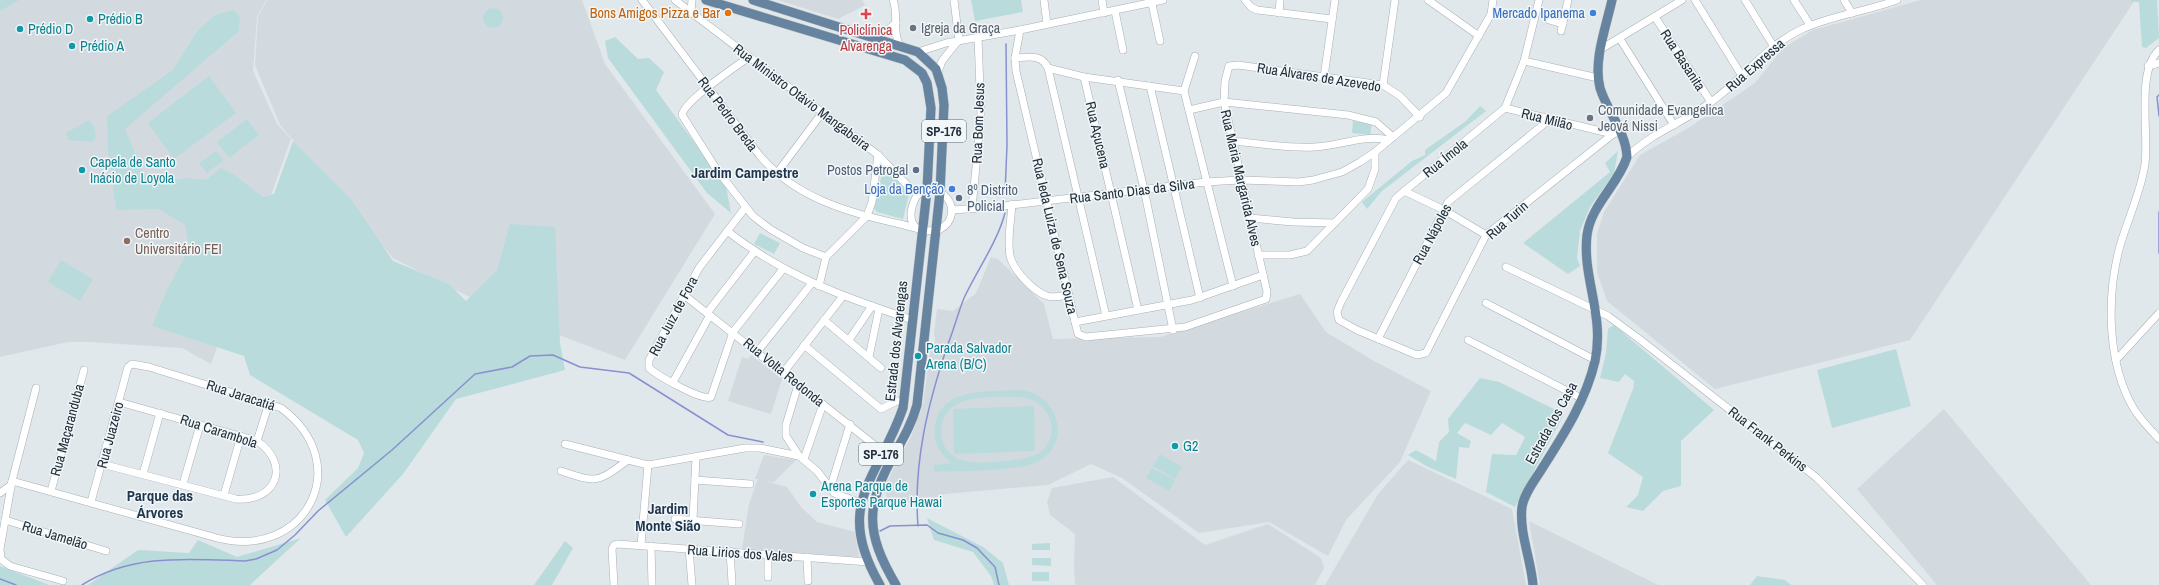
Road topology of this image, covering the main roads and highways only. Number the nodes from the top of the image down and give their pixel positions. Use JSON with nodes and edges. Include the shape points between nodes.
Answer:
{"nodes":[{"id":1,"x":706,"y":0,"type":"edge"},
{"id":2,"x":753,"y":0,"type":"edge"},
{"id":3,"x":1612,"y":0,"type":"edge"},
{"id":4,"x":913,"y":320,"type":"junction"},
{"id":5,"x":924,"y":334,"type":"junction"},
{"id":6,"x":880,"y":585,"type":"edge"},
{"id":7,"x":896,"y":585,"type":"edge"},
{"id":8,"x":1533,"y":585,"type":"edge"}],
"edges":[{"from":1,"to":4,"type":"main road","name":"Estrada dos Alvarengas","number":"SP-176","via":[[905,60],[922,73],[930,95],[927,190],[920,230]]},
{"from":2,"to":5,"type":"main road","name":"Estrada dos Alvarengas","number":"SP-176","via":[[899,44],[918,52],[929,60],[938,72],[944,93],[940,192]]},
{"from":3,"to":8,"type":"main road","name":"Estrada dos Casa","via":[[1601,49],[1598,78],[1616,133],[1627,157],[1594,212],[1588,234],[1588,269],[1597,312],[1595,360],[1583,398],[1522,506],[1523,528]]},
{"from":4,"to":5,"type":"main road"},
{"from":4,"to":6,"type":"main road","name":"Estrada dos Alvarengas","number":"SP-176","via":[[903,408],[895,429],[870,475],[861,503],[861,537]]},
{"from":5,"to":7,"type":"main road","name":"Estrada dos Alvarengas","number":"SP-176","via":[[919,392],[914,415],[885,472],[873,506],[876,548]]}]}
